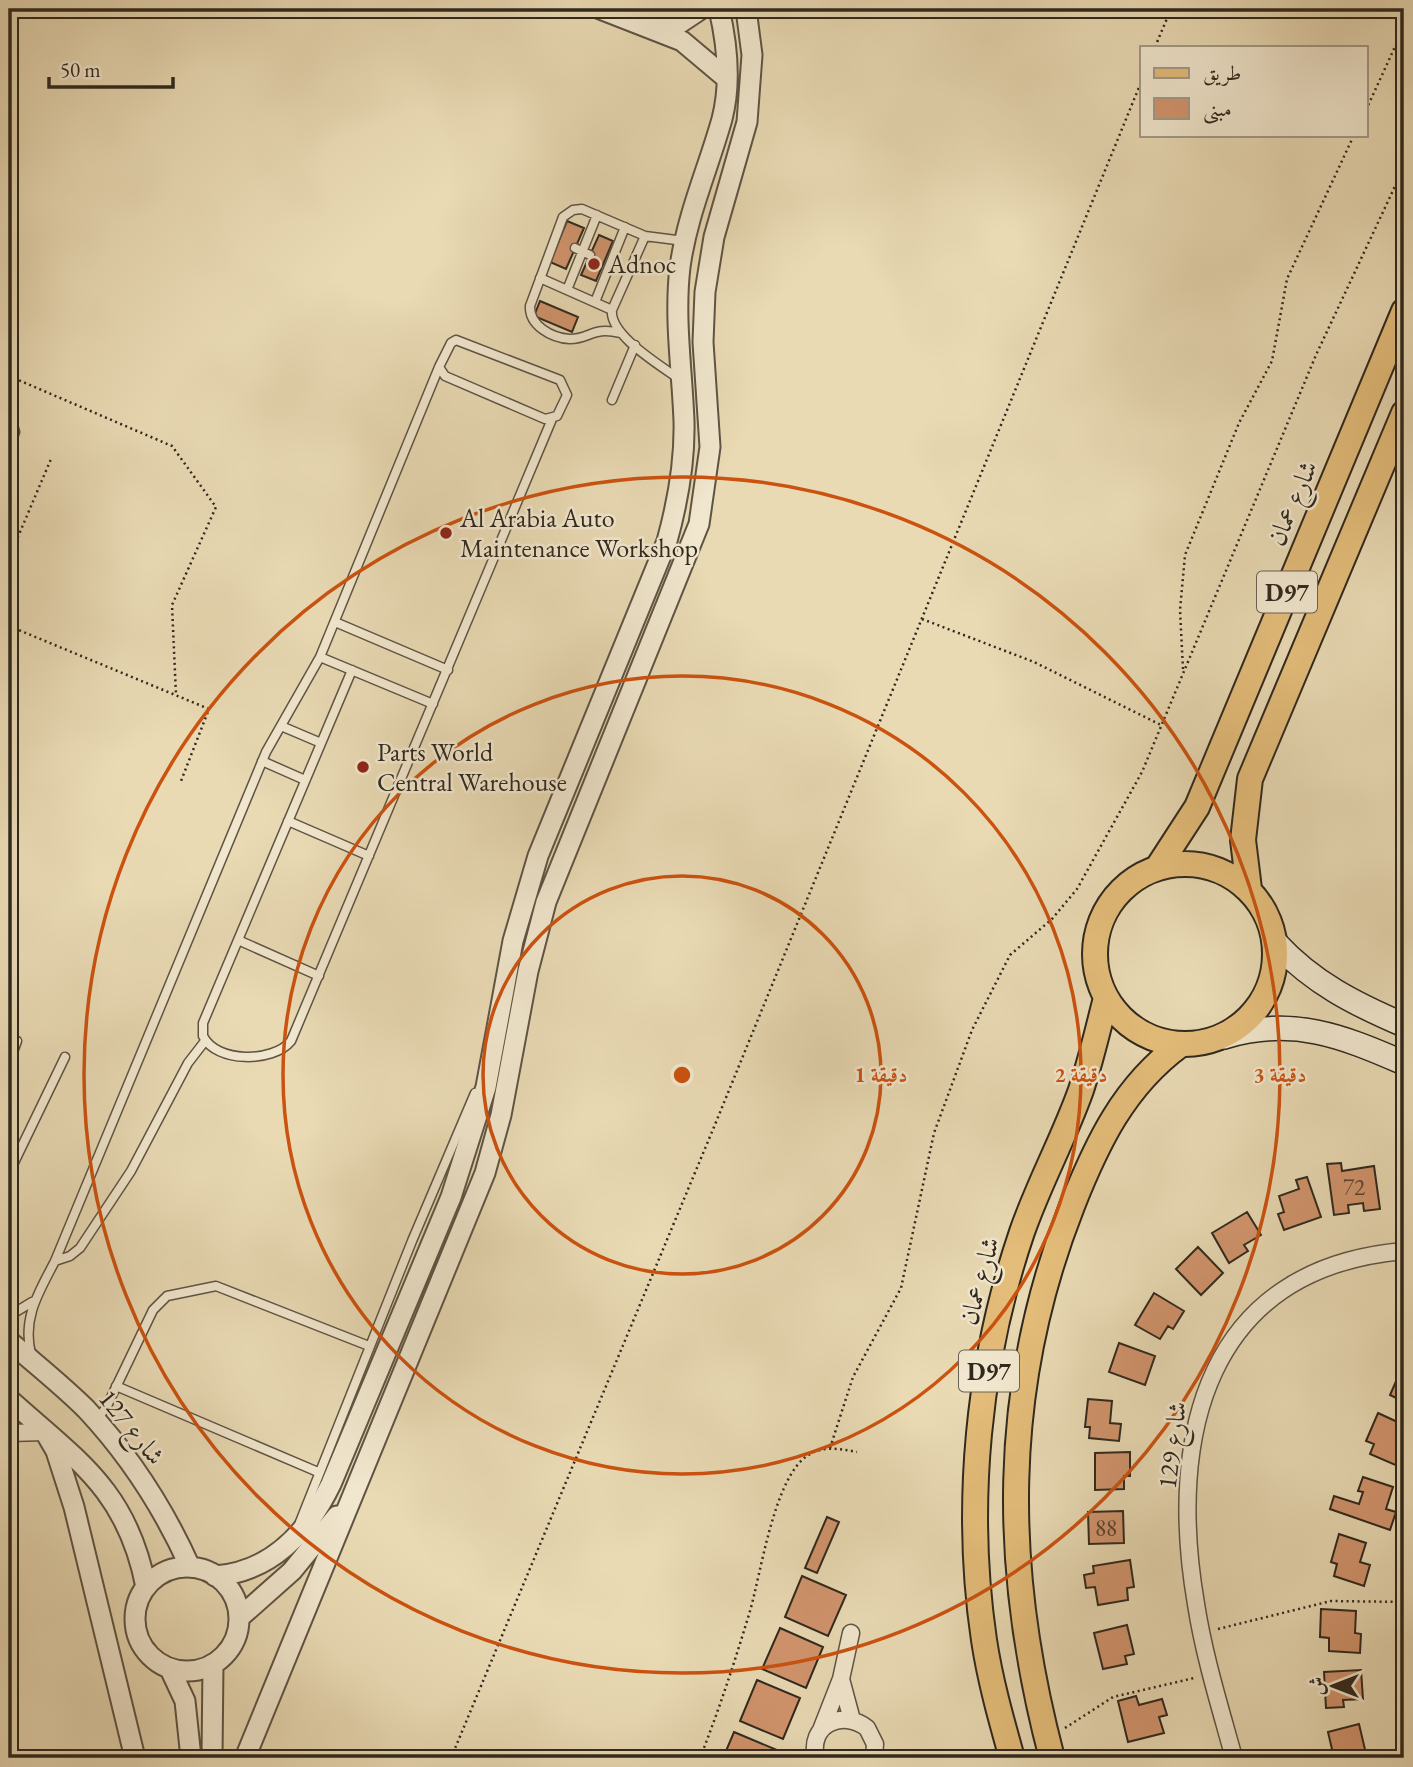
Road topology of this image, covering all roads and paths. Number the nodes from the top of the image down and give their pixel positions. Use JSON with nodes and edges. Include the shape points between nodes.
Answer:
{"nodes":[{"id":1,"x":701,"y":9,"type":"edge"},
{"id":2,"x":719,"y":9,"type":"edge"},
{"id":3,"x":746,"y":9,"type":"edge"},
{"id":4,"x":1171,"y":9,"type":"edge"},
{"id":5,"x":607,"y":11,"type":"edge"},
{"id":6,"x":1404,"y":27,"type":"edge"},
{"id":7,"x":1155,"y":46,"type":"edge"},
{"id":8,"x":726,"y":78,"type":"junction"},
{"id":9,"x":1140,"y":84,"type":"edge"},
{"id":10,"x":1368,"y":106,"type":"edge"},
{"id":11,"x":1354,"y":136,"type":"edge"},
{"id":12,"x":1404,"y":167,"type":"edge"},
{"id":13,"x":597,"y":215,"type":"junction"},
{"id":14,"x":625,"y":227,"type":"junction"},
{"id":15,"x":645,"y":236,"type":"junction"},
{"id":16,"x":684,"y":241,"type":"junction"},
{"id":17,"x":540,"y":278,"type":"junction"},
{"id":18,"x":566,"y":290,"type":"junction"},
{"id":19,"x":595,"y":302,"type":"junction"},
{"id":20,"x":612,"y":310,"type":"junction"},
{"id":21,"x":1404,"y":311,"type":"edge"},
{"id":22,"x":620,"y":333,"type":"junction"},
{"id":23,"x":635,"y":345,"type":"junction"},
{"id":24,"x":439,"y":367,"type":"junction"},
{"id":25,"x":9,"y":376,"type":"edge"},
{"id":26,"x":681,"y":381,"type":"junction"},
{"id":27,"x":612,"y":400,"type":"dead end"},
{"id":28,"x":9,"y":413,"type":"edge"},
{"id":29,"x":1404,"y":413,"type":"edge"},
{"id":30,"x":552,"y":419,"type":"junction"},
{"id":31,"x":9,"y":449,"type":"edge"},
{"id":32,"x":51,"y":459,"type":"dead end"},
{"id":33,"x":9,"y":558,"type":"edge"},
{"id":34,"x":921,"y":619,"type":"junction"},
{"id":35,"x":335,"y":622,"type":"junction"},
{"id":36,"x":9,"y":626,"type":"edge"},
{"id":37,"x":320,"y":657,"type":"junction"},
{"id":38,"x":352,"y":670,"type":"junction"},
{"id":39,"x":448,"y":670,"type":"junction"},
{"id":40,"x":1183,"y":673,"type":"junction"},
{"id":41,"x":176,"y":695,"type":"junction"},
{"id":42,"x":433,"y":704,"type":"junction"},
{"id":43,"x":281,"y":726,"type":"junction"},
{"id":44,"x":1161,"y":726,"type":"junction"},
{"id":45,"x":321,"y":743,"type":"junction"},
{"id":46,"x":262,"y":761,"type":"junction"},
{"id":47,"x":305,"y":780,"type":"junction"},
{"id":48,"x":181,"y":781,"type":"dead end"},
{"id":49,"x":288,"y":821,"type":"junction"},
{"id":50,"x":369,"y":856,"type":"junction"},
{"id":51,"x":1158,"y":867,"type":"junction"},
{"id":52,"x":1249,"y":889,"type":"junction"},
{"id":53,"x":237,"y":940,"type":"junction"},
{"id":54,"x":1276,"y":943,"type":"junction"},
{"id":55,"x":319,"y":976,"type":"junction"},
{"id":56,"x":1106,"y":998,"type":"junction"},
{"id":57,"x":1404,"y":1024,"type":"edge"},
{"id":58,"x":1224,"y":1037,"type":"junction"},
{"id":59,"x":17,"y":1041,"type":"dead end"},
{"id":60,"x":205,"y":1041,"type":"junction"},
{"id":61,"x":1180,"y":1045,"type":"junction"},
{"id":62,"x":65,"y":1057,"type":"dead end"},
{"id":63,"x":490,"y":1062,"type":"junction"},
{"id":64,"x":9,"y":1063,"type":"edge"},
{"id":65,"x":1404,"y":1063,"type":"edge"},
{"id":66,"x":9,"y":1173,"type":"edge"},
{"id":67,"x":1404,"y":1251,"type":"edge"},
{"id":68,"x":55,"y":1261,"type":"junction"},
{"id":69,"x":35,"y":1300,"type":"junction"},
{"id":70,"x":9,"y":1316,"type":"edge"},
{"id":71,"x":9,"y":1341,"type":"edge"},
{"id":72,"x":369,"y":1346,"type":"junction"},
{"id":73,"x":35,"y":1364,"type":"junction"},
{"id":74,"x":116,"y":1386,"type":"junction"},
{"id":75,"x":9,"y":1399,"type":"edge"},
{"id":76,"x":96,"y":1420,"type":"junction"},
{"id":77,"x":45,"y":1432,"type":"junction"},
{"id":78,"x":9,"y":1433,"type":"edge"},
{"id":79,"x":830,"y":1448,"type":"junction"},
{"id":80,"x":857,"y":1452,"type":"dead end"},
{"id":81,"x":318,"y":1472,"type":"junction"},
{"id":82,"x":357,"y":1484,"type":"junction"},
{"id":83,"x":296,"y":1536,"type":"junction"},
{"id":84,"x":190,"y":1567,"type":"junction"},
{"id":85,"x":215,"y":1576,"type":"junction"},
{"id":86,"x":146,"y":1587,"type":"junction"},
{"id":87,"x":1404,"y":1602,"type":"edge"},
{"id":88,"x":239,"y":1618,"type":"junction"},
{"id":89,"x":851,"y":1633,"type":"dead end"},
{"id":90,"x":1201,"y":1633,"type":"junction"},
{"id":91,"x":213,"y":1664,"type":"junction"},
{"id":92,"x":170,"y":1669,"type":"junction"},
{"id":93,"x":1211,"y":1674,"type":"junction"},
{"id":94,"x":841,"y":1679,"type":"junction"},
{"id":95,"x":852,"y":1720,"type":"junction"},
{"id":96,"x":821,"y":1730,"type":"junction"},
{"id":97,"x":1050,"y":1750,"type":"edge"},
{"id":98,"x":813,"y":1755,"type":"edge"},
{"id":99,"x":876,"y":1756,"type":"edge"},
{"id":100,"x":135,"y":1758,"type":"edge"},
{"id":101,"x":191,"y":1758,"type":"edge"},
{"id":102,"x":212,"y":1758,"type":"edge"},
{"id":103,"x":245,"y":1758,"type":"edge"},
{"id":104,"x":451,"y":1758,"type":"edge"},
{"id":105,"x":700,"y":1758,"type":"edge"},
{"id":106,"x":1012,"y":1758,"type":"edge"},
{"id":107,"x":1234,"y":1758,"type":"edge"}],
"edges":[{"from":1,"to":5,"type":"street","via":[[685,23],[669,26]]},
{"from":2,"to":8,"type":"street"},
{"from":3,"to":82,"type":"street","via":[[752,55],[747,122],[714,237],[705,292],[710,447],[699,524],[554,880],[528,971],[507,1091],[485,1173]]},
{"from":4,"to":7,"type":"path"},
{"from":5,"to":8,"type":"street","via":[[682,41]]},
{"from":6,"to":10,"type":"path"},
{"from":8,"to":16,"type":"street","via":[[722,117]]},
{"from":9,"to":34,"type":"path"},
{"from":11,"to":40,"type":"path","via":[[1287,279],[1272,361],[1239,423],[1185,555],[1180,610]]},
{"from":12,"to":40,"type":"path","via":[[1316,355]]},
{"from":13,"to":14,"type":"lane"},
{"from":13,"to":17,"type":"lane","via":[[582,209],[563,217]]},
{"from":13,"to":18,"type":"lane"},
{"from":14,"to":15,"type":"lane"},
{"from":14,"to":19,"type":"lane"},
{"from":15,"to":16,"type":"lane"},
{"from":15,"to":20,"type":"lane"},
{"from":16,"to":26,"type":"street","via":[[677,319]]},
{"from":17,"to":18,"type":"lane"},
{"from":17,"to":22,"type":"lane","via":[[530,311],[540,327],[567,338],[596,330]]},
{"from":18,"to":19,"type":"lane"},
{"from":19,"to":20,"type":"lane"},
{"from":20,"to":22,"type":"lane"},
{"from":21,"to":51,"type":"main road","name":"شارع عمان","number":"D97","via":[[1197,807]]},
{"from":22,"to":23,"type":"lane"},
{"from":23,"to":26,"type":"lane"},
{"from":23,"to":27,"type":"lane"},
{"from":24,"to":30,"type":"lane","via":[[448,378]]},
{"from":24,"to":30,"type":"lane","via":[[451,343],[459,340],[560,380],[567,396]]},
{"from":24,"to":35,"type":"lane"},
{"from":25,"to":41,"type":"path","via":[[172,446],[216,507],[172,605]]},
{"from":26,"to":63,"type":"street","via":[[682,465],[671,527],[538,856],[513,941]]},
{"from":28,"to":31,"type":"lane","via":[[15,432]]},
{"from":29,"to":52,"type":"main road","number":"D97","via":[[1250,779],[1243,840]]},
{"from":30,"to":39,"type":"lane"},
{"from":32,"to":33,"type":"path"},
{"from":34,"to":44,"type":"path","via":[[1034,662]]},
{"from":34,"to":104,"type":"path"},
{"from":35,"to":37,"type":"lane"},
{"from":35,"to":39,"type":"lane"},
{"from":36,"to":41,"type":"path"},
{"from":37,"to":38,"type":"lane"},
{"from":37,"to":43,"type":"lane"},
{"from":38,"to":42,"type":"lane"},
{"from":38,"to":45,"type":"lane"},
{"from":39,"to":42,"type":"lane"},
{"from":40,"to":44,"type":"path"},
{"from":41,"to":48,"type":"path","via":[[209,709]]},
{"from":42,"to":50,"type":"lane"},
{"from":43,"to":45,"type":"lane"},
{"from":43,"to":46,"type":"lane"},
{"from":44,"to":79,"type":"path","via":[[1142,772],[1077,889],[1052,919],[1010,955],[972,1030],[934,1133],[901,1288],[853,1377]]},
{"from":45,"to":47,"type":"lane"},
{"from":46,"to":47,"type":"lane"},
{"from":46,"to":68,"type":"lane"},
{"from":47,"to":49,"type":"lane"},
{"from":49,"to":50,"type":"lane"},
{"from":49,"to":53,"type":"lane"},
{"from":50,"to":55,"type":"lane"},
{"from":51,"to":52,"type":"main road","via":[[1197,863],[1216,868]]},
{"from":51,"to":56,"type":"main road","via":[[1120,891],[1102,920],[1095,954]]},
{"from":52,"to":54,"type":"main road","via":[[1271,923]]},
{"from":53,"to":55,"type":"lane"},
{"from":53,"to":60,"type":"lane","via":[[203,1023]]},
{"from":54,"to":57,"type":"main road","via":[[1294,963],[1331,990]]},
{"from":54,"to":58,"type":"main road","via":[[1275,966],[1264,998],[1243,1024]]},
{"from":55,"to":60,"type":"lane","via":[[291,1041],[278,1053],[253,1057],[214,1049]]},
{"from":56,"to":61,"type":"main road","via":[[1137,1031]]},
{"from":56,"to":106,"type":"main road","name":"شارع عمان","number":"D97","via":[[1080,1091],[1010,1272],[979,1439],[975,1521],[979,1601],[991,1681]]},
{"from":58,"to":61,"type":"main road"},
{"from":58,"to":65,"type":"main road","via":[[1260,1029],[1322,1031]]},
{"from":59,"to":64,"type":"lane"},
{"from":60,"to":68,"type":"lane","via":[[188,1063],[131,1171],[80,1248]]},
{"from":61,"to":97,"type":"main road","number":"D97","via":[[1143,1076],[1102,1137],[1062,1233],[1029,1349],[1017,1433],[1014,1517],[1026,1642]]},
{"from":62,"to":66,"type":"lane"},
{"from":63,"to":72,"type":"lane"},
{"from":63,"to":83,"type":"street","via":[[472,1136],[434,1240],[331,1484]]},
{"from":67,"to":90,"type":"street","name":"شارع 129","via":[[1343,1262],[1299,1281],[1251,1318],[1213,1370],[1195,1422],[1189,1483],[1191,1565]]},
{"from":68,"to":69,"type":"lane"},
{"from":69,"to":70,"type":"lane"},
{"from":69,"to":73,"type":"lane","via":[[28,1336]]},
{"from":71,"to":73,"type":"street","name":"شارع 127"},
{"from":72,"to":74,"type":"lane","via":[[221,1288],[203,1287],[167,1296],[156,1304]]},
{"from":72,"to":81,"type":"lane"},
{"from":73,"to":76,"type":"street","name":"شارع 127"},
{"from":74,"to":76,"type":"lane"},
{"from":74,"to":81,"type":"lane"},
{"from":75,"to":77,"type":"street"},
{"from":76,"to":84,"type":"street","name":"شارع 127","via":[[152,1494]]},
{"from":77,"to":78,"type":"street"},
{"from":77,"to":86,"type":"street","via":[[97,1478],[115,1502],[130,1528]]},
{"from":77,"to":100,"type":"street","via":[[74,1507]]},
{"from":79,"to":80,"type":"path"},
{"from":79,"to":105,"type":"path","via":[[803,1459],[782,1498],[739,1646]]},
{"from":81,"to":83,"type":"lane"},
{"from":82,"to":88,"type":"street","via":[[309,1554]]},
{"from":82,"to":103,"type":"street"},
{"from":83,"to":85,"type":"street","via":[[262,1564]]},
{"from":84,"to":85,"type":"street"},
{"from":84,"to":86,"type":"street","via":[[166,1572]]},
{"from":85,"to":88,"type":"street","via":[[230,1590]]},
{"from":86,"to":92,"type":"street","via":[[138,1601],[137,1634],[150,1655]]},
{"from":87,"to":90,"type":"path","via":[[1331,1601]]},
{"from":88,"to":91,"type":"street","via":[[232,1644]]},
{"from":89,"to":94,"type":"street"},
{"from":90,"to":93,"type":"street","name":"شارع 129"},
{"from":91,"to":92,"type":"street","via":[[192,1670]]},
{"from":91,"to":102,"type":"street"},
{"from":92,"to":101,"type":"street","via":[[185,1702]]},
{"from":93,"to":97,"type":"path","via":[[1113,1697]]},
{"from":93,"to":107,"type":"street","name":"شارع 129"},
{"from":94,"to":95,"type":"street"},
{"from":94,"to":96,"type":"street"},
{"from":95,"to":96,"type":"street","via":[[835,1720]]},
{"from":95,"to":99,"type":"street","via":[[867,1728]]},
{"from":96,"to":98,"type":"street"}]}
